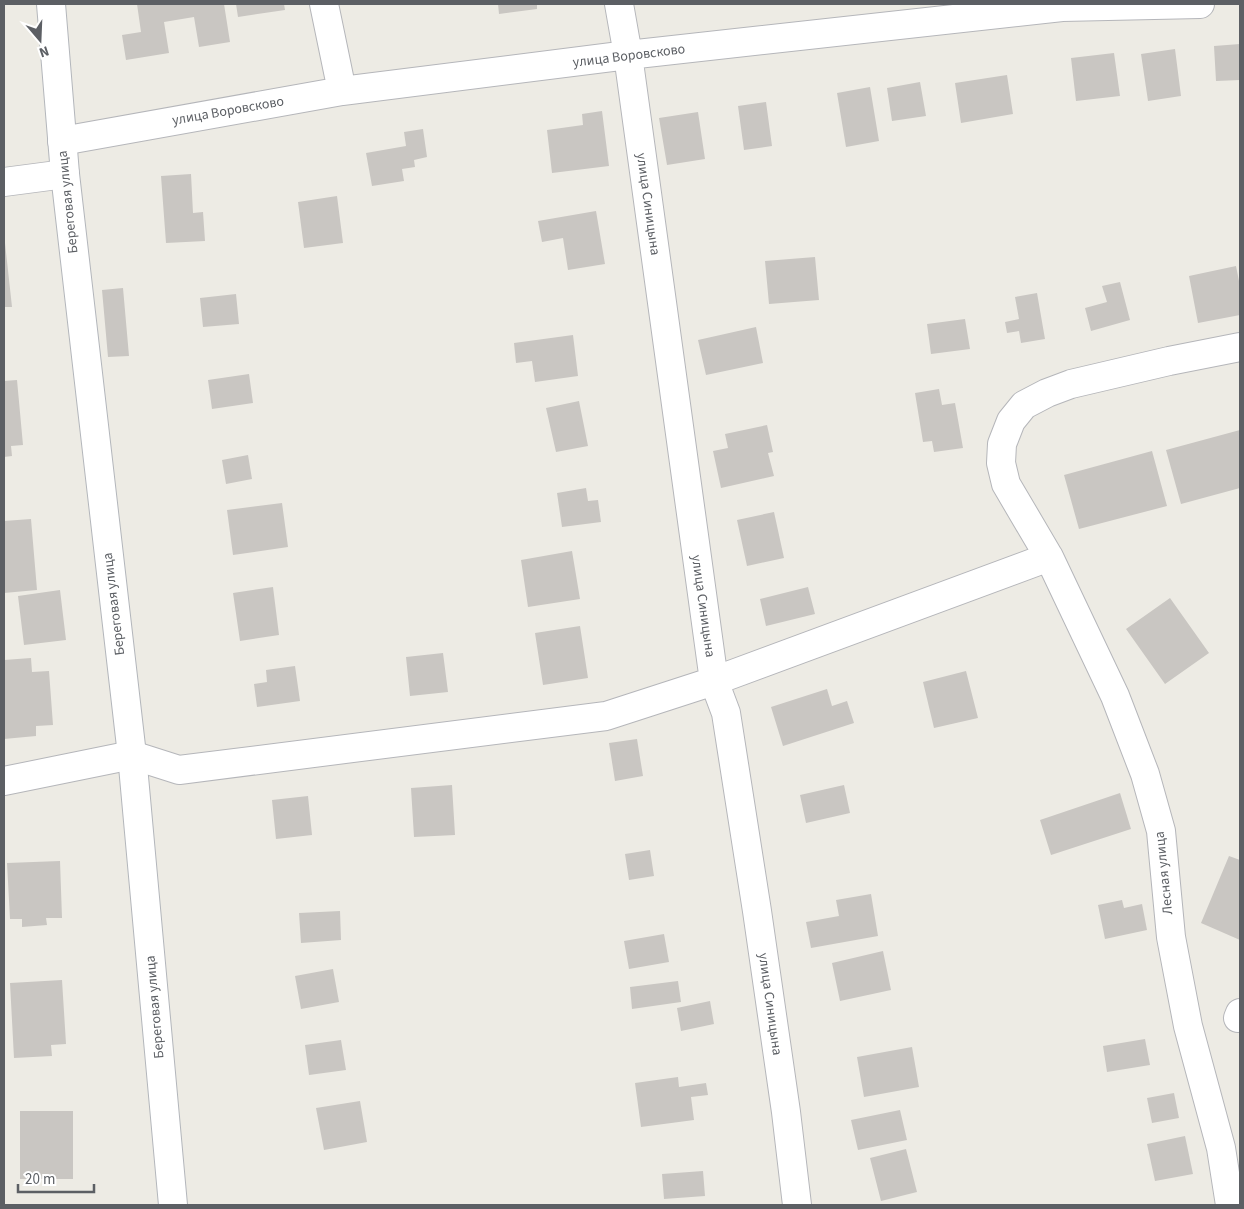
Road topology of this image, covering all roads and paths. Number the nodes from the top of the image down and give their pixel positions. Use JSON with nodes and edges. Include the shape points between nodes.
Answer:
{"nodes":[{"id":1,"x":51,"y":4,"type":"edge"},
{"id":2,"x":324,"y":4,"type":"edge"},
{"id":3,"x":619,"y":4,"type":"edge"},
{"id":4,"x":1200,"y":4,"type":"edge"},
{"id":5,"x":1062,"y":5,"type":"edge"},
{"id":6,"x":628,"y":55,"type":"junction"},
{"id":7,"x":342,"y":91,"type":"junction"},
{"id":8,"x":62,"y":141,"type":"junction"},
{"id":9,"x":64,"y":174,"type":"junction"},
{"id":10,"x":4,"y":182,"type":"edge"},
{"id":11,"x":1240,"y":347,"type":"edge"},
{"id":12,"x":1049,"y":557,"type":"junction"},
{"id":13,"x":714,"y":681,"type":"junction"},
{"id":14,"x":132,"y":755,"type":"junction"},
{"id":15,"x":4,"y":781,"type":"edge"},
{"id":16,"x":173,"y":1205,"type":"edge"},
{"id":17,"x":797,"y":1205,"type":"edge"},
{"id":18,"x":1230,"y":1205,"type":"edge"}],
"edges":[{"from":1,"to":8,"type":"street","name":"Береговая улица"},
{"from":2,"to":7,"type":"street"},
{"from":3,"to":6,"type":"street","name":"улица Синицына"},
{"from":4,"to":5,"type":"street","name":"улица Воровсково"},
{"from":5,"to":6,"type":"street","name":"улица Воровсково"},
{"from":6,"to":7,"type":"street","name":"улица Воровсково"},
{"from":6,"to":13,"type":"street","name":"улица Синицына"},
{"from":7,"to":8,"type":"street","name":"улица Воровсково"},
{"from":8,"to":9,"type":"street","name":"Береговая улица"},
{"from":9,"to":10,"type":"street"},
{"from":9,"to":14,"type":"street","name":"Береговая улица"},
{"from":11,"to":12,"type":"street","name":"Лесная улица","via":[[1071,384],[1024,405],[1011,421],[1002,444],[1001,463],[1006,484]]},
{"from":12,"to":13,"type":"street"},
{"from":12,"to":18,"type":"street","name":"Лесная улица","via":[[1115,696],[1145,774],[1161,831],[1171,937],[1188,1026],[1221,1148]]},
{"from":13,"to":14,"type":"street","via":[[606,716],[179,770]]},
{"from":13,"to":17,"type":"street","name":"улица Синицына","via":[[726,713],[785,1103]]},
{"from":14,"to":15,"type":"street"},
{"from":14,"to":16,"type":"street","name":"Береговая улица"}]}
